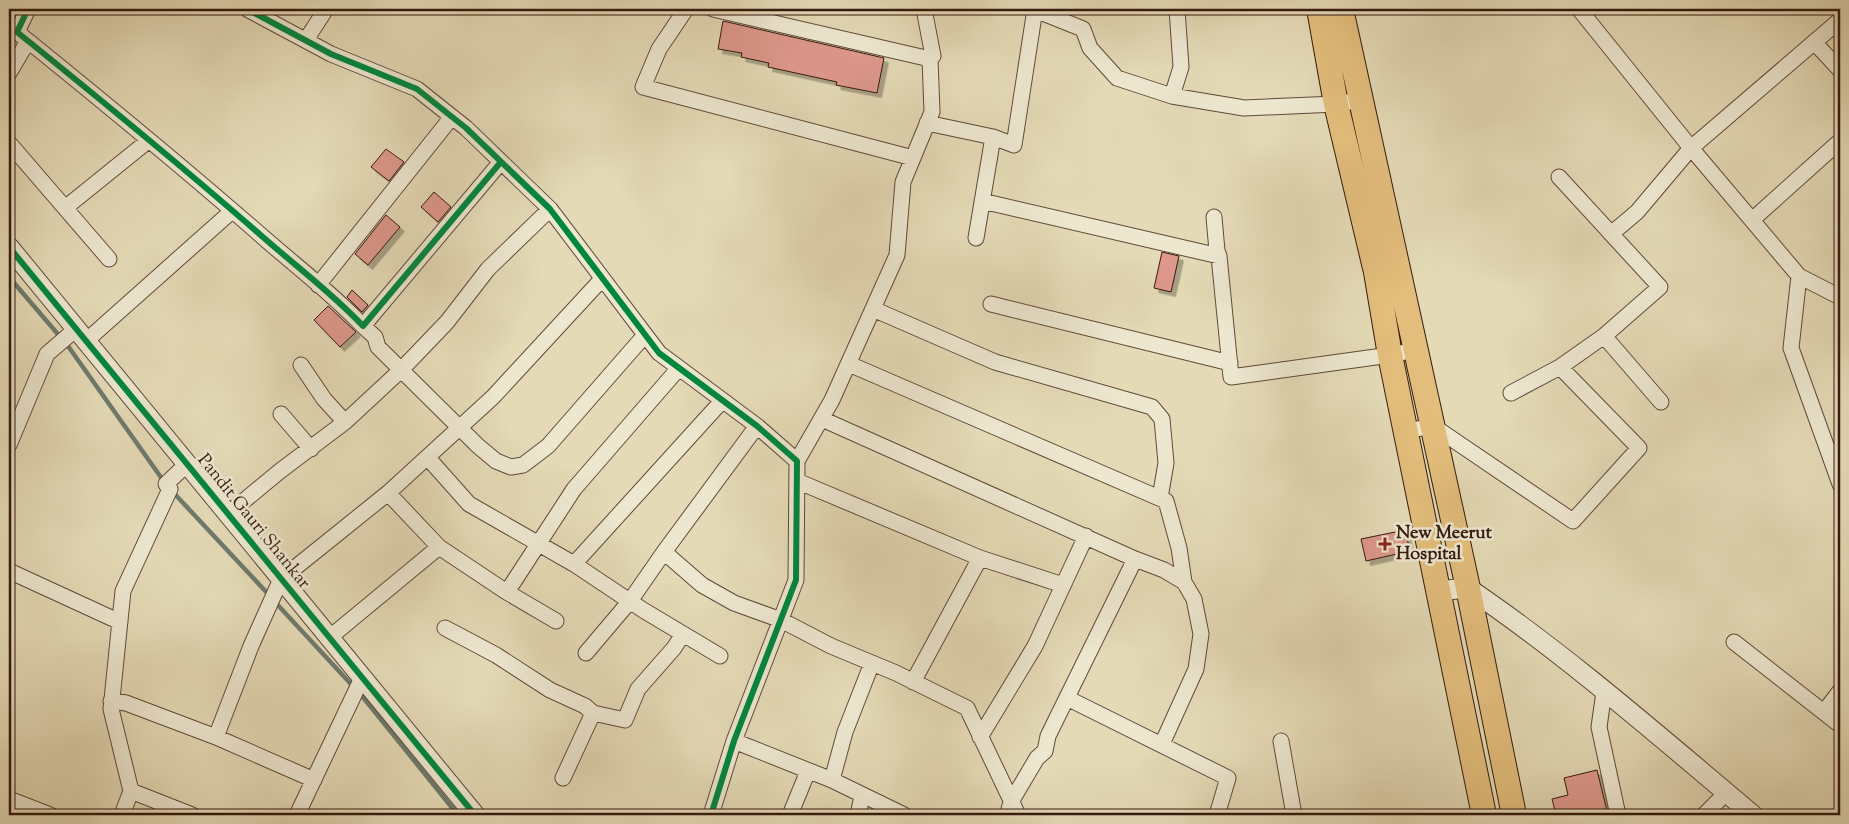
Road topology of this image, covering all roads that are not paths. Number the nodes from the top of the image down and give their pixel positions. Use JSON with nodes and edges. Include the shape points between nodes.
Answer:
{"nodes":[{"id":1,"x":28,"y":9,"type":"edge"},
{"id":2,"x":247,"y":9,"type":"edge"},
{"id":3,"x":326,"y":9,"type":"edge"},
{"id":4,"x":686,"y":9,"type":"edge"},
{"id":5,"x":713,"y":9,"type":"edge"},
{"id":6,"x":924,"y":9,"type":"edge"},
{"id":7,"x":1034,"y":9,"type":"edge"},
{"id":8,"x":1177,"y":9,"type":"edge"},
{"id":9,"x":1319,"y":9,"type":"edge"},
{"id":10,"x":1341,"y":9,"type":"edge"},
{"id":11,"x":1578,"y":9,"type":"edge"},
{"id":12,"x":1840,"y":20,"type":"edge"},
{"id":13,"x":306,"y":40,"type":"junction"},
{"id":14,"x":28,"y":41,"type":"junction"},
{"id":15,"x":1814,"y":42,"type":"junction"},
{"id":16,"x":930,"y":60,"type":"junction"},
{"id":17,"x":1840,"y":70,"type":"edge"},
{"id":18,"x":9,"y":73,"type":"edge"},
{"id":19,"x":1172,"y":96,"type":"junction"},
{"id":20,"x":1362,"y":100,"type":"junction"},
{"id":21,"x":1336,"y":104,"type":"junction"},
{"id":22,"x":451,"y":118,"type":"junction"},
{"id":23,"x":927,"y":123,"type":"junction"},
{"id":24,"x":993,"y":138,"type":"junction"},
{"id":25,"x":148,"y":141,"type":"junction"},
{"id":26,"x":1840,"y":141,"type":"edge"},
{"id":27,"x":9,"y":143,"type":"edge"},
{"id":28,"x":1691,"y":148,"type":"junction"},
{"id":29,"x":913,"y":158,"type":"junction"},
{"id":30,"x":500,"y":163,"type":"junction"},
{"id":31,"x":1559,"y":177,"type":"dead end"},
{"id":32,"x":982,"y":201,"type":"junction"},
{"id":33,"x":65,"y":208,"type":"junction"},
{"id":34,"x":550,"y":209,"type":"junction"},
{"id":35,"x":232,"y":210,"type":"junction"},
{"id":36,"x":1214,"y":217,"type":"dead end"},
{"id":37,"x":1752,"y":220,"type":"junction"},
{"id":38,"x":1611,"y":234,"type":"junction"},
{"id":39,"x":976,"y":238,"type":"dead end"},
{"id":40,"x":9,"y":247,"type":"edge"},
{"id":41,"x":1220,"y":256,"type":"junction"},
{"id":42,"x":109,"y":260,"type":"dead end"},
{"id":43,"x":1799,"y":276,"type":"junction"},
{"id":44,"x":602,"y":279,"type":"junction"},
{"id":45,"x":318,"y":285,"type":"junction"},
{"id":46,"x":1840,"y":298,"type":"edge"},
{"id":47,"x":991,"y":304,"type":"dead end"},
{"id":48,"x":873,"y":309,"type":"junction"},
{"id":49,"x":363,"y":326,"type":"junction"},
{"id":50,"x":77,"y":335,"type":"junction"},
{"id":51,"x":645,"y":335,"type":"junction"},
{"id":52,"x":1604,"y":336,"type":"junction"},
{"id":53,"x":1416,"y":350,"type":"junction"},
{"id":54,"x":1390,"y":355,"type":"junction"},
{"id":55,"x":1230,"y":363,"type":"junction"},
{"id":56,"x":848,"y":364,"type":"junction"},
{"id":57,"x":302,"y":365,"type":"dead end"},
{"id":58,"x":1560,"y":366,"type":"junction"},
{"id":59,"x":679,"y":368,"type":"junction"},
{"id":60,"x":401,"y":370,"type":"junction"},
{"id":61,"x":1511,"y":393,"type":"dead end"},
{"id":62,"x":722,"y":401,"type":"junction"},
{"id":63,"x":1662,"y":402,"type":"dead end"},
{"id":64,"x":281,"y":414,"type":"dead end"},
{"id":65,"x":822,"y":419,"type":"junction"},
{"id":66,"x":345,"y":422,"type":"junction"},
{"id":67,"x":757,"y":426,"type":"junction"},
{"id":68,"x":1433,"y":426,"type":"junction"},
{"id":69,"x":460,"y":428,"type":"junction"},
{"id":70,"x":1406,"y":432,"type":"junction"},
{"id":71,"x":9,"y":446,"type":"edge"},
{"id":72,"x":311,"y":449,"type":"junction"},
{"id":73,"x":428,"y":458,"type":"junction"},
{"id":74,"x":797,"y":461,"type":"junction"},
{"id":75,"x":187,"y":464,"type":"junction"},
{"id":76,"x":797,"y":481,"type":"junction"},
{"id":77,"x":1840,"y":484,"type":"edge"},
{"id":78,"x":388,"y":493,"type":"junction"},
{"id":79,"x":1160,"y":498,"type":"junction"},
{"id":80,"x":228,"y":514,"type":"junction"},
{"id":81,"x":1086,"y":536,"type":"junction"},
{"id":82,"x":539,"y":544,"type":"junction"},
{"id":83,"x":439,"y":547,"type":"junction"},
{"id":84,"x":664,"y":552,"type":"junction"},
{"id":85,"x":980,"y":558,"type":"junction"},
{"id":86,"x":1135,"y":559,"type":"junction"},
{"id":87,"x":574,"y":564,"type":"junction"},
{"id":88,"x":9,"y":571,"type":"edge"},
{"id":89,"x":281,"y":579,"type":"junction"},
{"id":90,"x":1184,"y":582,"type":"junction"},
{"id":91,"x":1064,"y":584,"type":"junction"},
{"id":92,"x":1468,"y":588,"type":"junction"},
{"id":93,"x":1437,"y":591,"type":"junction"},
{"id":94,"x":507,"y":592,"type":"junction"},
{"id":95,"x":630,"y":601,"type":"junction"},
{"id":96,"x":781,"y":620,"type":"junction"},
{"id":97,"x":556,"y":621,"type":"dead end"},
{"id":98,"x":120,"y":622,"type":"junction"},
{"id":99,"x":445,"y":628,"type":"dead end"},
{"id":100,"x":683,"y":634,"type":"junction"},
{"id":101,"x":329,"y":638,"type":"junction"},
{"id":102,"x":1734,"y":642,"type":"dead end"},
{"id":103,"x":586,"y":653,"type":"dead end"},
{"id":104,"x":720,"y":656,"type":"dead end"},
{"id":105,"x":872,"y":663,"type":"junction"},
{"id":106,"x":362,"y":678,"type":"junction"},
{"id":107,"x":913,"y":682,"type":"junction"},
{"id":108,"x":1840,"y":691,"type":"edge"},
{"id":109,"x":1604,"y":692,"type":"junction"},
{"id":110,"x":1067,"y":698,"type":"junction"},
{"id":111,"x":112,"y":700,"type":"junction"},
{"id":112,"x":1824,"y":712,"type":"junction"},
{"id":113,"x":593,"y":713,"type":"junction"},
{"id":114,"x":1840,"y":725,"type":"edge"},
{"id":115,"x":216,"y":737,"type":"junction"},
{"id":116,"x":980,"y":737,"type":"junction"},
{"id":117,"x":1281,"y":741,"type":"dead end"},
{"id":118,"x":734,"y":742,"type":"junction"},
{"id":119,"x":1162,"y":744,"type":"junction"},
{"id":120,"x":808,"y":771,"type":"junction"},
{"id":121,"x":563,"y":778,"type":"dead end"},
{"id":122,"x":314,"y":780,"type":"junction"},
{"id":123,"x":832,"y":780,"type":"junction"},
{"id":124,"x":130,"y":791,"type":"junction"},
{"id":125,"x":1726,"y":793,"type":"junction"},
{"id":126,"x":862,"y":796,"type":"junction"},
{"id":127,"x":9,"y":799,"type":"edge"},
{"id":128,"x":1012,"y":811,"type":"edge"},
{"id":129,"x":50,"y":815,"type":"edge"},
{"id":130,"x":122,"y":815,"type":"edge"},
{"id":131,"x":192,"y":815,"type":"edge"},
{"id":132,"x":297,"y":815,"type":"edge"},
{"id":133,"x":475,"y":815,"type":"edge"},
{"id":134,"x":711,"y":815,"type":"edge"},
{"id":135,"x":790,"y":815,"type":"edge"},
{"id":136,"x":858,"y":815,"type":"edge"},
{"id":137,"x":904,"y":815,"type":"edge"},
{"id":138,"x":1217,"y":815,"type":"edge"},
{"id":139,"x":1294,"y":815,"type":"edge"},
{"id":140,"x":1484,"y":815,"type":"edge"},
{"id":141,"x":1514,"y":815,"type":"edge"},
{"id":142,"x":1618,"y":815,"type":"edge"},
{"id":143,"x":1704,"y":815,"type":"edge"},
{"id":144,"x":1752,"y":815,"type":"edge"}],
"edges":[{"from":1,"to":14,"type":"street","via":[[16,32]]},
{"from":2,"to":13,"type":"street"},
{"from":3,"to":13,"type":"street"},
{"from":4,"to":29,"type":"street","via":[[659,50],[643,87]]},
{"from":5,"to":16,"type":"street"},
{"from":6,"to":16,"type":"street","via":[[933,56]]},
{"from":7,"to":19,"type":"street","via":[[1083,29],[1090,48],[1117,78]]},
{"from":7,"to":24,"type":"street","via":[[1014,145]]},
{"from":8,"to":19,"type":"street","via":[[1181,67]]},
{"from":9,"to":21,"type":"main road"},
{"from":10,"to":20,"type":"main road"},
{"from":11,"to":28,"type":"street"},
{"from":12,"to":15,"type":"street"},
{"from":13,"to":22,"type":"street","via":[[331,54],[416,88]]},
{"from":14,"to":18,"type":"street"},
{"from":14,"to":25,"type":"street"},
{"from":15,"to":17,"type":"street"},
{"from":15,"to":28,"type":"street"},
{"from":16,"to":23,"type":"street","via":[[932,112]]},
{"from":19,"to":21,"type":"street","via":[[1244,108]]},
{"from":20,"to":21,"type":"street"},
{"from":20,"to":53,"type":"main road"},
{"from":21,"to":54,"type":"main road","via":[[1376,272]]},
{"from":22,"to":30,"type":"street","via":[[466,128]]},
{"from":22,"to":45,"type":"street"},
{"from":23,"to":24,"type":"street"},
{"from":23,"to":29,"type":"street"},
{"from":24,"to":32,"type":"street"},
{"from":25,"to":33,"type":"street"},
{"from":25,"to":35,"type":"street"},
{"from":26,"to":37,"type":"street"},
{"from":27,"to":33,"type":"street"},
{"from":28,"to":37,"type":"street"},
{"from":28,"to":38,"type":"street","via":[[1637,212]]},
{"from":29,"to":48,"type":"street","via":[[903,182],[897,255]]},
{"from":30,"to":34,"type":"street"},
{"from":30,"to":49,"type":"street"},
{"from":31,"to":38,"type":"street"},
{"from":32,"to":39,"type":"street"},
{"from":32,"to":41,"type":"street"},
{"from":33,"to":42,"type":"street"},
{"from":34,"to":44,"type":"street"},
{"from":34,"to":60,"type":"street","via":[[488,270],[447,322]]},
{"from":35,"to":45,"type":"street"},
{"from":35,"to":50,"type":"street"},
{"from":36,"to":41,"type":"street"},
{"from":37,"to":43,"type":"street"},
{"from":38,"to":52,"type":"street","via":[[1660,287]]},
{"from":40,"to":50,"type":"street","name":"Pandit Gauri Shankar"},
{"from":41,"to":55,"type":"street"},
{"from":43,"to":46,"type":"street"},
{"from":43,"to":77,"type":"street","via":[[1791,348]]},
{"from":44,"to":51,"type":"street"},
{"from":44,"to":69,"type":"street","via":[[494,397]]},
{"from":45,"to":49,"type":"street","via":[[335,297]]},
{"from":47,"to":55,"type":"street"},
{"from":48,"to":56,"type":"street"},
{"from":48,"to":79,"type":"street","via":[[995,362],[1152,407],[1162,419],[1166,463]]},
{"from":49,"to":60,"type":"street"},
{"from":50,"to":71,"type":"street","via":[[47,354]]},
{"from":50,"to":75,"type":"street","name":"Pandit Gauri Shankar"},
{"from":51,"to":59,"type":"street","via":[[659,353]]},
{"from":51,"to":69,"type":"street","via":[[548,446],[523,465],[511,467],[496,461]]},
{"from":52,"to":58,"type":"street"},
{"from":52,"to":63,"type":"street"},
{"from":53,"to":54,"type":"street"},
{"from":53,"to":68,"type":"main road"},
{"from":54,"to":55,"type":"street","via":[[1232,377]]},
{"from":54,"to":70,"type":"main road"},
{"from":56,"to":65,"type":"street"},
{"from":56,"to":79,"type":"street"},
{"from":57,"to":66,"type":"street","via":[[324,399]]},
{"from":58,"to":61,"type":"street"},
{"from":58,"to":68,"type":"street","via":[[1639,448],[1573,521]]},
{"from":59,"to":62,"type":"street"},
{"from":59,"to":82,"type":"street","via":[[574,489]]},
{"from":60,"to":66,"type":"street"},
{"from":60,"to":69,"type":"street"},
{"from":62,"to":67,"type":"street"},
{"from":62,"to":87,"type":"street"},
{"from":64,"to":72,"type":"street"},
{"from":65,"to":74,"type":"street"},
{"from":65,"to":81,"type":"street"},
{"from":66,"to":72,"type":"street"},
{"from":67,"to":74,"type":"street"},
{"from":67,"to":84,"type":"street"},
{"from":68,"to":70,"type":"street"},
{"from":68,"to":92,"type":"main road"},
{"from":69,"to":73,"type":"street"},
{"from":70,"to":93,"type":"main road"},
{"from":72,"to":80,"type":"street"},
{"from":73,"to":78,"type":"street"},
{"from":73,"to":82,"type":"street","via":[[469,504]]},
{"from":74,"to":76,"type":"street"},
{"from":75,"to":80,"type":"street","name":"Pandit Gauri Shankar"},
{"from":75,"to":98,"type":"street","via":[[166,484],[170,489],[123,591]]},
{"from":76,"to":85,"type":"street"},
{"from":76,"to":96,"type":"street","via":[[796,580]]},
{"from":78,"to":83,"type":"street"},
{"from":78,"to":89,"type":"street"},
{"from":79,"to":90,"type":"street","via":[[1166,501],[1180,548]]},
{"from":80,"to":89,"type":"street","name":"Pandit Gauri Shankar"},
{"from":81,"to":86,"type":"street"},
{"from":81,"to":91,"type":"street"},
{"from":82,"to":87,"type":"street"},
{"from":82,"to":94,"type":"street"},
{"from":83,"to":94,"type":"street"},
{"from":83,"to":101,"type":"street"},
{"from":84,"to":95,"type":"street"},
{"from":84,"to":96,"type":"street","via":[[702,585],[734,603]]},
{"from":85,"to":91,"type":"street"},
{"from":85,"to":107,"type":"street"},
{"from":86,"to":90,"type":"street"},
{"from":86,"to":110,"type":"street"},
{"from":87,"to":95,"type":"street"},
{"from":88,"to":98,"type":"street"},
{"from":89,"to":101,"type":"street","name":"Pandit Gauri Shankar"},
{"from":89,"to":115,"type":"street"},
{"from":90,"to":119,"type":"street","via":[[1194,600],[1201,634],[1196,669]]},
{"from":91,"to":116,"type":"street","via":[[1035,646]]},
{"from":92,"to":93,"type":"street"},
{"from":92,"to":109,"type":"street","via":[[1504,612]]},
{"from":92,"to":141,"type":"main road"},
{"from":93,"to":140,"type":"main road"},
{"from":94,"to":97,"type":"street"},
{"from":95,"to":100,"type":"street"},
{"from":95,"to":103,"type":"street"},
{"from":96,"to":105,"type":"street"},
{"from":96,"to":118,"type":"street"},
{"from":98,"to":111,"type":"street"},
{"from":99,"to":113,"type":"street"},
{"from":100,"to":104,"type":"street"},
{"from":100,"to":113,"type":"street","via":[[638,689],[625,720]]},
{"from":101,"to":106,"type":"street","name":"Pandit Gauri Shankar"},
{"from":102,"to":112,"type":"street"},
{"from":105,"to":107,"type":"street"},
{"from":105,"to":123,"type":"street","via":[[845,732]]},
{"from":106,"to":122,"type":"street"},
{"from":106,"to":133,"type":"street","name":"Pandit Gauri Shankar"},
{"from":107,"to":116,"type":"street","via":[[967,708]]},
{"from":108,"to":112,"type":"street"},
{"from":109,"to":125,"type":"street"},
{"from":109,"to":142,"type":"street","via":[[1599,727]]},
{"from":110,"to":119,"type":"street"},
{"from":110,"to":128,"type":"street","via":[[1048,736],[1045,751],[1037,758]]},
{"from":111,"to":115,"type":"street"},
{"from":111,"to":124,"type":"street","via":[[111,709]]},
{"from":112,"to":114,"type":"street"},
{"from":113,"to":121,"type":"street"},
{"from":115,"to":122,"type":"street"},
{"from":116,"to":128,"type":"street"},
{"from":117,"to":139,"type":"street"},
{"from":118,"to":120,"type":"street"},
{"from":118,"to":134,"type":"street"},
{"from":119,"to":138,"type":"street","via":[[1228,778]]},
{"from":120,"to":123,"type":"street"},
{"from":120,"to":135,"type":"street"},
{"from":122,"to":132,"type":"street"},
{"from":123,"to":126,"type":"street"},
{"from":124,"to":130,"type":"street"},
{"from":124,"to":131,"type":"street"},
{"from":125,"to":143,"type":"street"},
{"from":125,"to":144,"type":"street"},
{"from":126,"to":136,"type":"street"},
{"from":126,"to":137,"type":"street"},
{"from":127,"to":129,"type":"street"}]}
